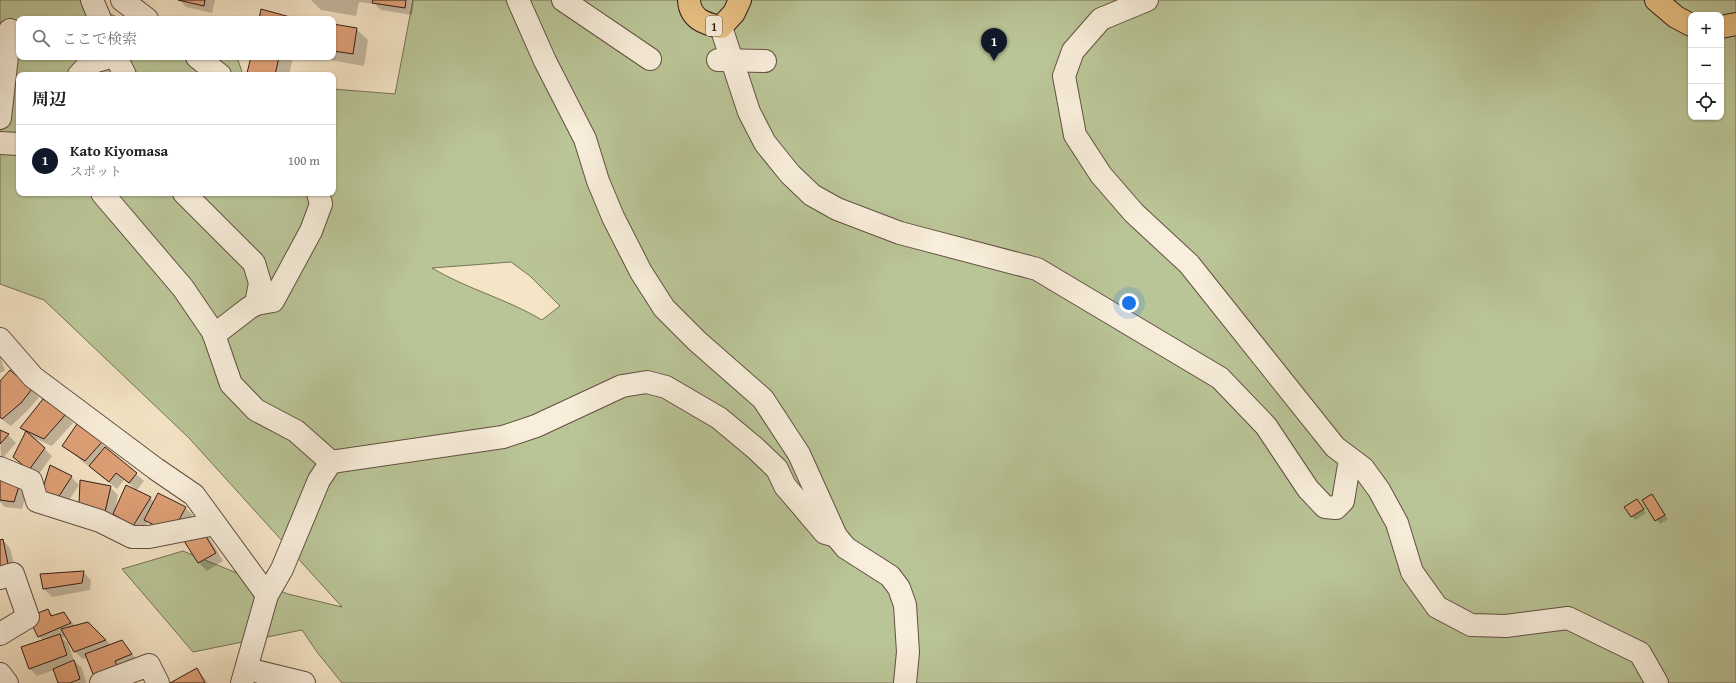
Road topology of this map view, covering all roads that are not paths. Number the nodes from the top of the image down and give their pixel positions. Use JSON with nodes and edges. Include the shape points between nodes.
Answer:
{"nodes":[{"id":1,"x":92,"y":0,"type":"edge"},
{"id":2,"x":122,"y":0,"type":"edge"},
{"id":3,"x":518,"y":0,"type":"edge"},
{"id":4,"x":563,"y":0,"type":"edge"},
{"id":5,"x":689,"y":0,"type":"edge"},
{"id":6,"x":740,"y":0,"type":"edge"},
{"id":7,"x":1146,"y":0,"type":"edge"},
{"id":8,"x":1656,"y":0,"type":"edge"},
{"id":9,"x":99,"y":16,"type":"edge"},
{"id":10,"x":143,"y":16,"type":"edge"},
{"id":11,"x":1688,"y":23,"type":"edge"},
{"id":12,"x":1736,"y":24,"type":"edge"},
{"id":13,"x":1724,"y":26,"type":"edge"},
{"id":14,"x":721,"y":27,"type":"junction"},
{"id":15,"x":10,"y":30,"type":"dead end"},
{"id":16,"x":650,"y":59,"type":"dead end"},
{"id":17,"x":100,"y":60,"type":"edge"},
{"id":18,"x":118,"y":60,"type":"edge"},
{"id":19,"x":201,"y":60,"type":"edge"},
{"id":20,"x":765,"y":60,"type":"dead end"},
{"id":21,"x":725,"y":61,"type":"junction"},
{"id":22,"x":82,"y":72,"type":"edge"},
{"id":23,"x":124,"y":72,"type":"edge"},
{"id":24,"x":216,"y":72,"type":"edge"},
{"id":25,"x":1,"y":81,"type":"edge"},
{"id":26,"x":0,"y":118,"type":"edge"},
{"id":27,"x":105,"y":196,"type":"edge"},
{"id":28,"x":187,"y":196,"type":"edge"},
{"id":29,"x":319,"y":196,"type":"edge"},
{"id":30,"x":256,"y":304,"type":"junction"},
{"id":31,"x":214,"y":335,"type":"junction"},
{"id":32,"x":0,"y":339,"type":"edge"},
{"id":33,"x":1350,"y":459,"type":"junction"},
{"id":34,"x":331,"y":462,"type":"junction"},
{"id":35,"x":0,"y":468,"type":"edge"},
{"id":36,"x":215,"y":524,"type":"junction"},
{"id":37,"x":836,"y":536,"type":"junction"},
{"id":38,"x":0,"y":578,"type":"edge"},
{"id":39,"x":267,"y":595,"type":"junction"},
{"id":40,"x":0,"y":634,"type":"edge"},
{"id":41,"x":0,"y":674,"type":"edge"},
{"id":42,"x":244,"y":676,"type":"edge"},
{"id":43,"x":7,"y":683,"type":"edge"},
{"id":44,"x":101,"y":683,"type":"edge"},
{"id":45,"x":158,"y":683,"type":"edge"},
{"id":46,"x":304,"y":683,"type":"edge"},
{"id":47,"x":905,"y":683,"type":"edge"},
{"id":48,"x":1657,"y":683,"type":"edge"}],
"edges":[{"from":1,"to":9,"type":"street"},
{"from":2,"to":10,"type":"street"},
{"from":3,"to":37,"type":"street","via":[[545,61],[585,139],[613,217],[642,272],[664,308],[763,399],[799,454]]},
{"from":4,"to":16,"type":"street"},
{"from":5,"to":14,"type":"main road","number":"1","via":[[696,19],[706,25]]},
{"from":6,"to":14,"type":"main road","number":"1","via":[[734,13]]},
{"from":7,"to":33,"type":"street","via":[[1101,20],[1073,51],[1064,76],[1075,135],[1101,175],[1134,213],[1189,264],[1335,447]]},
{"from":8,"to":11,"type":"main road","via":[[1676,17]]},
{"from":12,"to":13,"type":"main road"},
{"from":14,"to":21,"type":"street"},
{"from":15,"to":25,"type":"street"},
{"from":17,"to":22,"type":"street","via":[[90,63]]},
{"from":18,"to":23,"type":"street"},
{"from":19,"to":24,"type":"street"},
{"from":20,"to":21,"type":"street"},
{"from":21,"to":33,"type":"street","via":[[765,143],[790,174],[812,195],[837,209],[900,233],[1037,269],[1220,378],[1266,426],[1308,488],[1325,506],[1336,508],[1343,501]]},
{"from":25,"to":26,"type":"street"},
{"from":27,"to":31,"type":"street","via":[[183,288]]},
{"from":28,"to":30,"type":"street","via":[[254,263],[260,283]]},
{"from":29,"to":30,"type":"street","via":[[321,204],[311,231],[273,301]]},
{"from":30,"to":31,"type":"street"},
{"from":31,"to":34,"type":"street","via":[[231,384],[256,410],[296,431]]},
{"from":32,"to":36,"type":"street","via":[[33,377],[194,495]]},
{"from":33,"to":48,"type":"street","via":[[1363,468],[1379,490],[1397,523],[1412,572],[1437,607],[1472,626],[1506,626],[1568,618],[1640,653]]},
{"from":34,"to":37,"type":"street","via":[[503,437],[536,426],[622,386],[647,382],[666,387],[725,423],[777,469],[785,486],[825,533]]},
{"from":34,"to":39,"type":"street","via":[[319,480],[282,569]]},
{"from":35,"to":36,"type":"street","via":[[31,481],[37,501],[100,521],[132,537],[149,537]]},
{"from":36,"to":39,"type":"street"},
{"from":37,"to":47,"type":"street","via":[[846,548],[890,576],[899,588],[905,605],[908,652]]},
{"from":38,"to":40,"type":"street","via":[[13,574],[28,617]]},
{"from":39,"to":42,"type":"street"},
{"from":41,"to":43,"type":"street"},
{"from":42,"to":46,"type":"street"},
{"from":44,"to":45,"type":"street","via":[[149,665]]}]}
